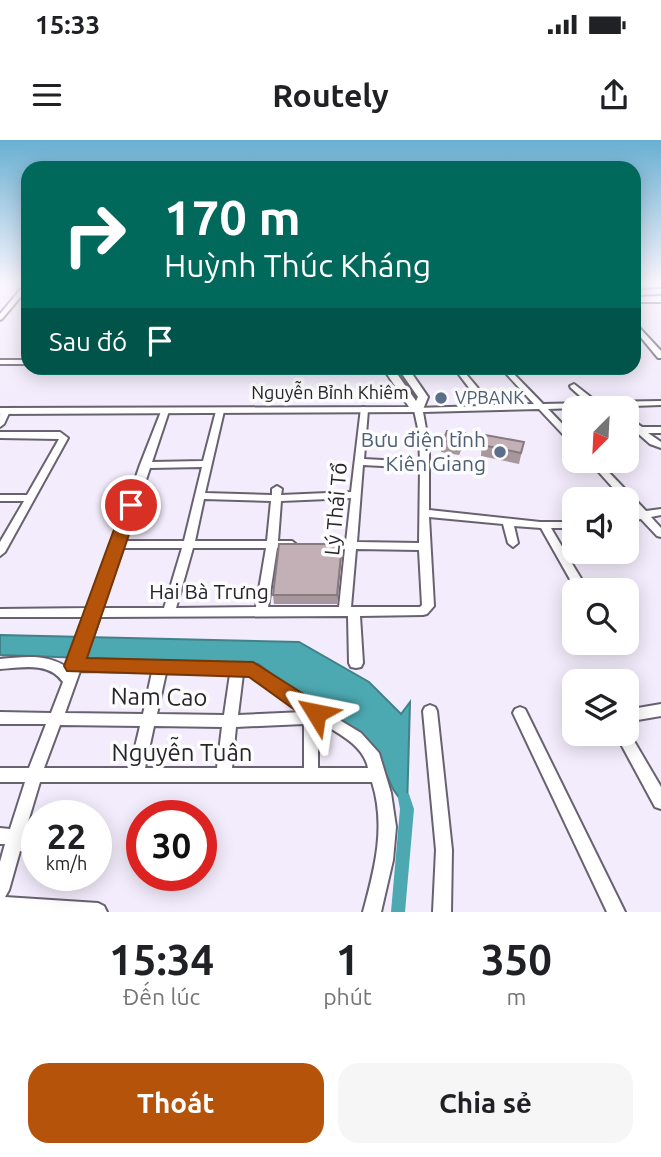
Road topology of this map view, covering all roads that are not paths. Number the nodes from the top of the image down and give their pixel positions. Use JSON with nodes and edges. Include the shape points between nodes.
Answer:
{"nodes":[{"id":1,"x":641,"y":333,"type":"edge"},
{"id":2,"x":661,"y":356,"type":"edge"},
{"id":3,"x":0,"y":362,"type":"edge"},
{"id":4,"x":21,"y":362,"type":"edge"},
{"id":5,"x":393,"y":375,"type":"edge"},
{"id":6,"x":409,"y":375,"type":"edge"},
{"id":7,"x":463,"y":375,"type":"edge"},
{"id":8,"x":511,"y":375,"type":"edge"},
{"id":9,"x":574,"y":386,"type":"dead end"},
{"id":10,"x":585,"y":396,"type":"edge"},
{"id":11,"x":661,"y":403,"type":"edge"},
{"id":12,"x":639,"y":404,"type":"edge"},
{"id":13,"x":562,"y":405,"type":"edge"},
{"id":14,"x":541,"y":406,"type":"junction"},
{"id":15,"x":488,"y":407,"type":"junction"},
{"id":16,"x":365,"y":410,"type":"junction"},
{"id":17,"x":418,"y":410,"type":"junction"},
{"id":18,"x":3,"y":411,"type":"edge"},
{"id":19,"x":164,"y":411,"type":"junction"},
{"id":20,"x":220,"y":411,"type":"junction"},
{"id":21,"x":0,"y":424,"type":"edge"},
{"id":22,"x":562,"y":428,"type":"edge"},
{"id":23,"x":640,"y":430,"type":"joint"},
{"id":24,"x":661,"y":430,"type":"edge"},
{"id":25,"x":0,"y":435,"type":"edge"},
{"id":26,"x":661,"y":444,"type":"edge"},
{"id":27,"x":360,"y":462,"type":"junction"},
{"id":28,"x":208,"y":464,"type":"junction"},
{"id":29,"x":145,"y":465,"type":"junction"},
{"id":30,"x":424,"y":465,"type":"junction"},
{"id":31,"x":604,"y":473,"type":"edge"},
{"id":32,"x":276,"y":494,"type":"junction"},
{"id":33,"x":356,"y":495,"type":"junction"},
{"id":34,"x":200,"y":496,"type":"junction"},
{"id":35,"x":0,"y":498,"type":"edge"},
{"id":36,"x":30,"y":498,"type":"junction"},
{"id":37,"x":661,"y":512,"type":"edge"},
{"id":38,"x":424,"y":513,"type":"junction"},
{"id":39,"x":644,"y":516,"type":"junction"},
{"id":40,"x":639,"y":517,"type":"edge"},
{"id":41,"x":508,"y":522,"type":"junction"},
{"id":42,"x":544,"y":525,"type":"junction"},
{"id":43,"x":562,"y":525,"type":"edge"},
{"id":44,"x":661,"y":534,"type":"edge"},
{"id":45,"x":513,"y":543,"type":"dead end"},
{"id":46,"x":117,"y":544,"type":"junction"},
{"id":47,"x":272,"y":545,"type":"junction"},
{"id":48,"x":298,"y":545,"type":"edge"},
{"id":49,"x":312,"y":545,"type":"edge"},
{"id":50,"x":188,"y":546,"type":"junction"},
{"id":51,"x":352,"y":546,"type":"junction"},
{"id":52,"x":424,"y":547,"type":"junction"},
{"id":53,"x":0,"y":552,"type":"edge"},
{"id":54,"x":560,"y":553,"type":"joint"},
{"id":55,"x":575,"y":578,"type":"edge"},
{"id":56,"x":169,"y":611,"type":"junction"},
{"id":57,"x":261,"y":611,"type":"junction"},
{"id":58,"x":350,"y":611,"type":"junction"},
{"id":59,"x":0,"y":613,"type":"edge"},
{"id":60,"x":93,"y":617,"type":"junction"},
{"id":61,"x":356,"y":663,"type":"dead end"},
{"id":62,"x":0,"y":664,"type":"edge"},
{"id":63,"x":74,"y":668,"type":"junction"},
{"id":64,"x":160,"y":668,"type":"junction"},
{"id":65,"x":237,"y":668,"type":"junction"},
{"id":66,"x":661,"y":710,"type":"edge"},
{"id":67,"x":430,"y":711,"type":"dead end"},
{"id":68,"x":520,"y":713,"type":"dead end"},
{"id":69,"x":639,"y":714,"type":"edge"},
{"id":70,"x":314,"y":715,"type":"junction"},
{"id":71,"x":0,"y":718,"type":"edge"},
{"id":72,"x":54,"y":718,"type":"junction"},
{"id":73,"x":147,"y":720,"type":"junction"},
{"id":74,"x":230,"y":721,"type":"junction"},
{"id":75,"x":629,"y":746,"type":"edge"},
{"id":76,"x":0,"y":775,"type":"edge"},
{"id":77,"x":34,"y":776,"type":"junction"},
{"id":78,"x":136,"y":776,"type":"junction"},
{"id":79,"x":223,"y":776,"type":"junction"},
{"id":80,"x":311,"y":776,"type":"junction"},
{"id":81,"x":371,"y":776,"type":"junction"},
{"id":82,"x":661,"y":802,"type":"edge"},
{"id":83,"x":10,"y":838,"type":"edge"},
{"id":84,"x":0,"y":890,"type":"edge"},
{"id":85,"x":0,"y":905,"type":"edge"},
{"id":86,"x":98,"y":912,"type":"edge"},
{"id":87,"x":372,"y":912,"type":"edge"},
{"id":88,"x":442,"y":912,"type":"edge"},
{"id":89,"x":616,"y":912,"type":"edge"}],
"edges":[{"from":1,"to":2,"type":"street"},
{"from":3,"to":4,"type":"street"},
{"from":5,"to":17,"type":"main road"},
{"from":6,"to":17,"type":"main road","via":[[423,397]]},
{"from":7,"to":15,"type":"street"},
{"from":8,"to":14,"type":"street"},
{"from":9,"to":10,"type":"street"},
{"from":11,"to":12,"type":"street","name":"Nguyễn Bỉnh Khiêm"},
{"from":13,"to":14,"type":"street","name":"Nguyễn Bỉnh Khiêm"},
{"from":14,"to":15,"type":"street","name":"Nguyễn Bỉnh Khiêm"},
{"from":14,"to":22,"type":"street"},
{"from":15,"to":17,"type":"street","name":"Nguyễn Bỉnh Khiêm"},
{"from":16,"to":17,"type":"main road","name":"Nguyễn Bỉnh Khiêm"},
{"from":16,"to":20,"type":"main road","name":"Nguyễn Bỉnh Khiêm"},
{"from":16,"to":27,"type":"street","name":"Lý Thái Tổ"},
{"from":17,"to":30,"type":"street"},
{"from":18,"to":19,"type":"main road","name":"Nguyễn Bỉnh Khiêm"},
{"from":18,"to":21,"type":"street"},
{"from":19,"to":20,"type":"main road","name":"Nguyễn Bỉnh Khiêm"},
{"from":19,"to":29,"type":"street"},
{"from":20,"to":28,"type":"street"},
{"from":23,"to":24,"type":"street"},
{"from":23,"to":26,"type":"street"},
{"from":25,"to":36,"type":"street","via":[[63,436]]},
{"from":27,"to":30,"type":"street"},
{"from":27,"to":33,"type":"street","name":"Lý Thái Tổ"},
{"from":28,"to":29,"type":"street"},
{"from":28,"to":34,"type":"street"},
{"from":29,"to":46,"type":"street"},
{"from":30,"to":38,"type":"street"},
{"from":31,"to":39,"type":"street"},
{"from":32,"to":33,"type":"street"},
{"from":32,"to":34,"type":"street"},
{"from":32,"to":47,"type":"street"},
{"from":33,"to":51,"type":"street","name":"Lý Thái Tổ"},
{"from":34,"to":50,"type":"street"},
{"from":35,"to":36,"type":"street"},
{"from":36,"to":53,"type":"street"},
{"from":37,"to":39,"type":"street"},
{"from":38,"to":41,"type":"street"},
{"from":38,"to":52,"type":"street"},
{"from":39,"to":40,"type":"street"},
{"from":39,"to":44,"type":"street"},
{"from":41,"to":42,"type":"street"},
{"from":41,"to":45,"type":"street"},
{"from":42,"to":43,"type":"street"},
{"from":42,"to":54,"type":"street"},
{"from":46,"to":50,"type":"street"},
{"from":46,"to":60,"type":"street"},
{"from":47,"to":48,"type":"street"},
{"from":47,"to":50,"type":"street"},
{"from":47,"to":57,"type":"street"},
{"from":49,"to":51,"type":"street"},
{"from":50,"to":56,"type":"street"},
{"from":51,"to":52,"type":"street"},
{"from":51,"to":58,"type":"street","name":"Lý Thái Tổ"},
{"from":52,"to":58,"type":"street","name":"Hai Bà Trưng","via":[[427,610]]},
{"from":54,"to":55,"type":"street"},
{"from":56,"to":57,"type":"street","name":"Hai Bà Trưng"},
{"from":56,"to":60,"type":"street","name":"Hai Bà Trưng"},
{"from":57,"to":58,"type":"street","name":"Hai Bà Trưng"},
{"from":58,"to":61,"type":"street","name":"Lý Thái Tổ"},
{"from":59,"to":60,"type":"street","name":"Hai Bà Trưng"},
{"from":60,"to":63,"type":"street"},
{"from":62,"to":63,"type":"street","via":[[45,662]]},
{"from":63,"to":64,"type":"street"},
{"from":63,"to":72,"type":"street"},
{"from":64,"to":65,"type":"street"},
{"from":64,"to":73,"type":"street"},
{"from":65,"to":70,"type":"street","via":[[258,671]]},
{"from":65,"to":74,"type":"street"},
{"from":66,"to":69,"type":"street"},
{"from":67,"to":88,"type":"street","via":[[444,850]]},
{"from":68,"to":89,"type":"street"},
{"from":70,"to":74,"type":"street","name":"Nam Cao"},
{"from":70,"to":80,"type":"street"},
{"from":70,"to":81,"type":"street","via":[[369,749],[374,758]]},
{"from":71,"to":72,"type":"street","name":"Nam Cao"},
{"from":72,"to":73,"type":"street","name":"Nam Cao"},
{"from":72,"to":77,"type":"street"},
{"from":73,"to":74,"type":"street","name":"Nam Cao"},
{"from":73,"to":78,"type":"street"},
{"from":74,"to":79,"type":"street"},
{"from":75,"to":82,"type":"street"},
{"from":76,"to":77,"type":"street","name":"Nguyễn Tuân"},
{"from":77,"to":78,"type":"street","name":"Nguyễn Tuân"},
{"from":77,"to":83,"type":"street"},
{"from":78,"to":79,"type":"street","name":"Nguyễn Tuân"},
{"from":79,"to":80,"type":"street","name":"Nguyễn Tuân"},
{"from":80,"to":81,"type":"street","name":"Nguyễn Tuân"},
{"from":81,"to":87,"type":"street","via":[[389,818],[390,833]]},
{"from":83,"to":84,"type":"street"},
{"from":85,"to":86,"type":"street"}]}
